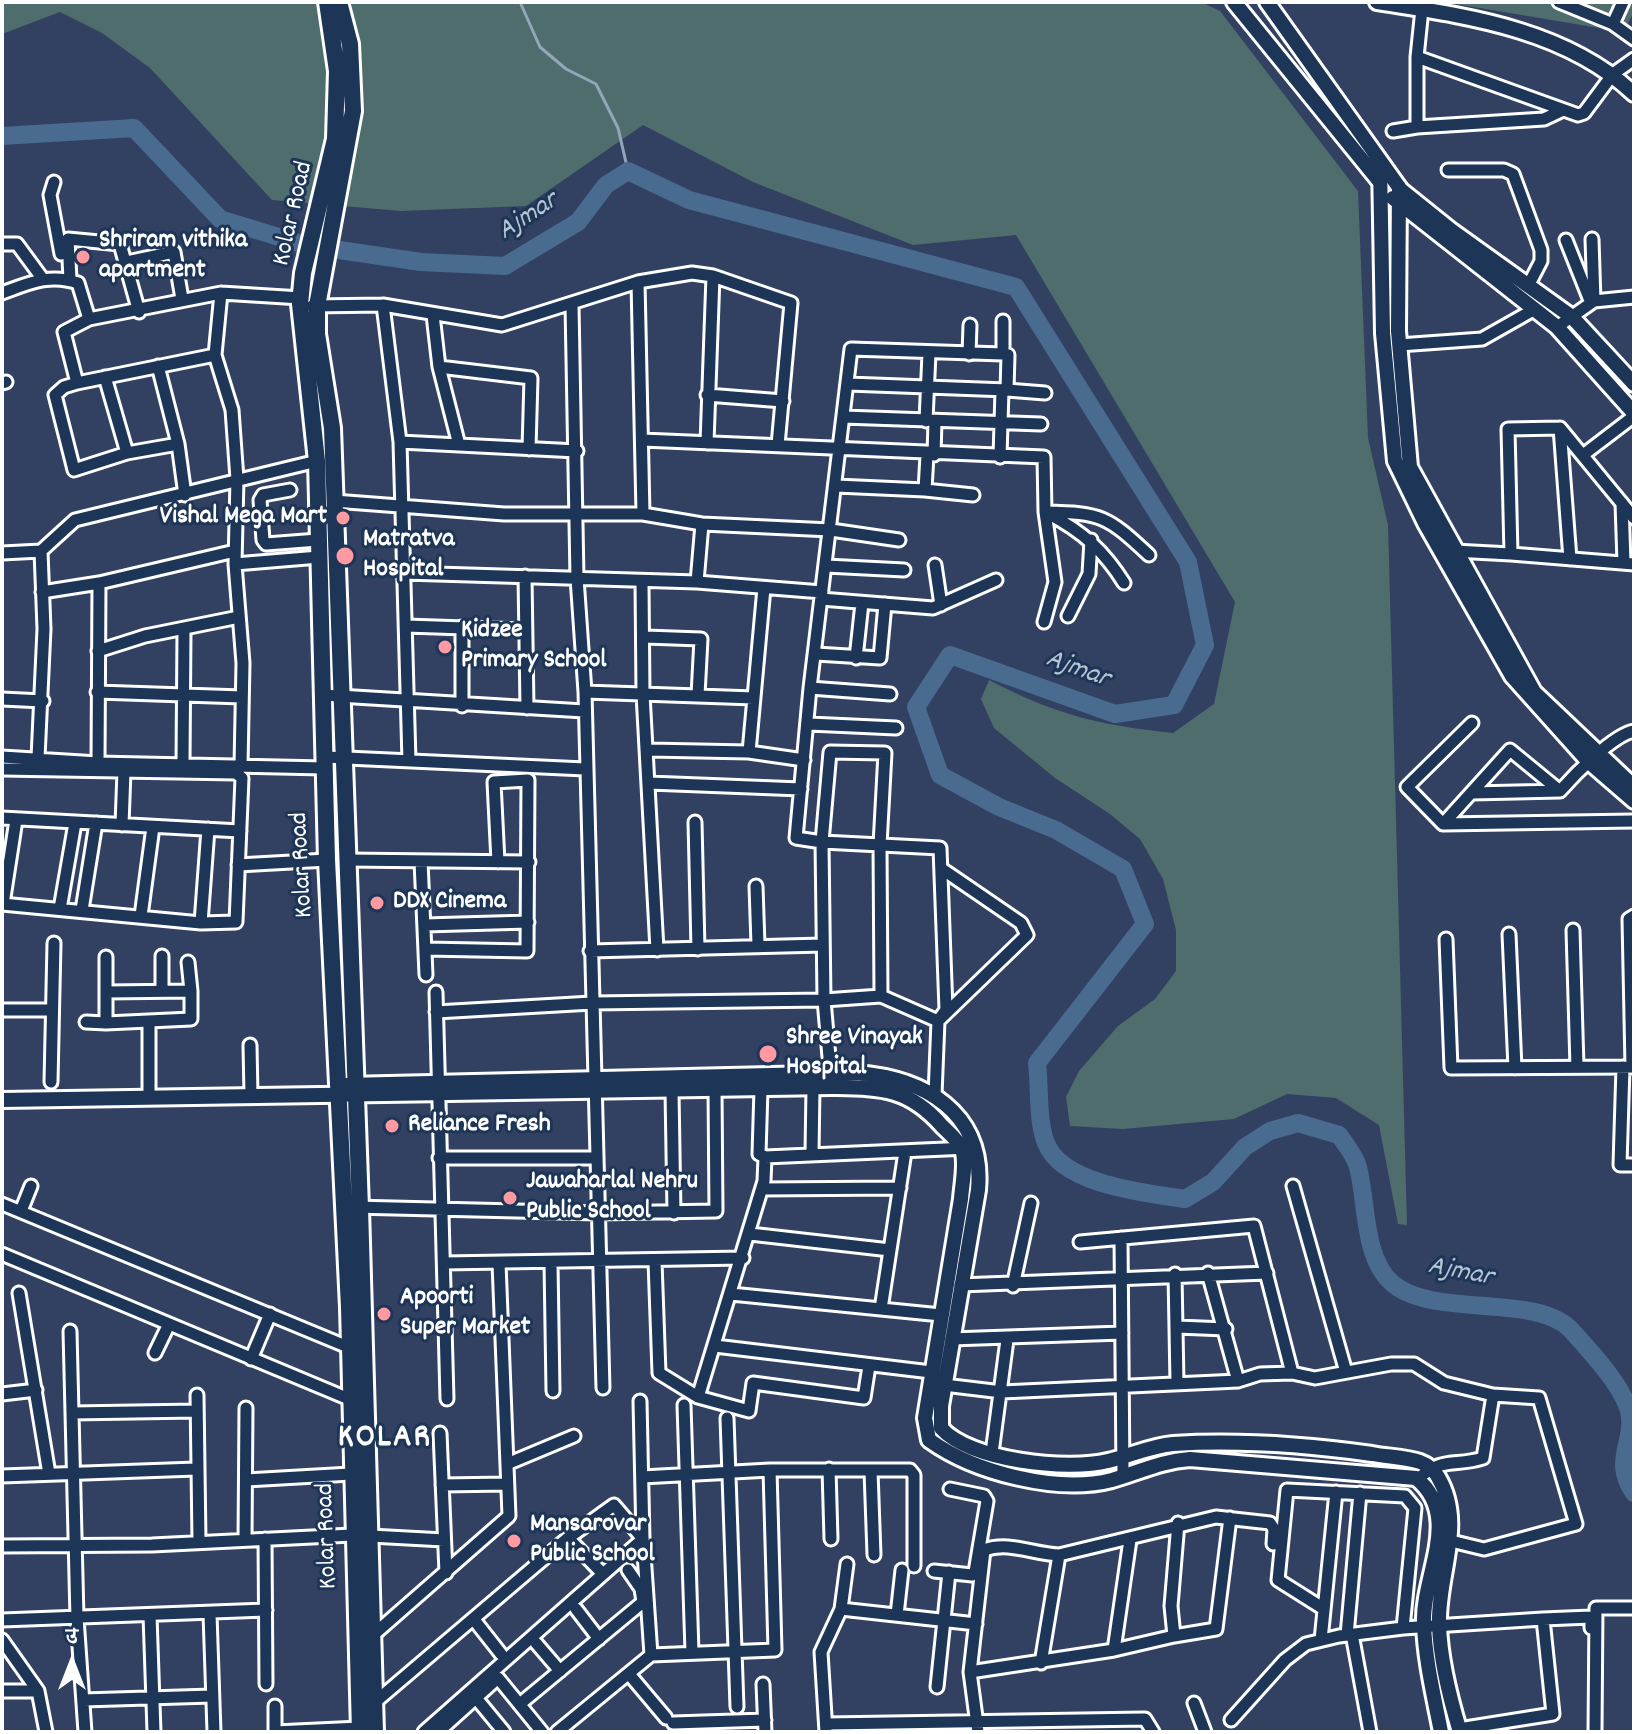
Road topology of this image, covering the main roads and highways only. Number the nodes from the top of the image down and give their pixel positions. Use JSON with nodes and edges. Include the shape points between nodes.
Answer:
{"nodes":[{"id":1,"x":327,"y":2,"type":"edge"},
{"id":2,"x":339,"y":2,"type":"edge"},
{"id":3,"x":339,"y":158,"type":"junction"},
{"id":4,"x":306,"y":303,"type":"junction"},
{"id":5,"x":327,"y":860,"type":"junction"},
{"id":6,"x":347,"y":860,"type":"junction"},
{"id":7,"x":343,"y":1091,"type":"junction"},
{"id":8,"x":352,"y":1207,"type":"junction"},
{"id":9,"x":365,"y":1731,"type":"edge"}],
"edges":[{"from":1,"to":3,"type":"main road","name":"Kolar Road","via":[[337,71]]},
{"from":2,"to":3,"type":"main road","name":"Kolar Road","via":[[350,44],[353,111]]},
{"from":3,"to":4,"type":"main road","name":"Kolar Road"},
{"from":4,"to":5,"type":"main road","name":"Kolar Road","via":[[317,461]]},
{"from":4,"to":6,"type":"main road","name":"Kolar Road","via":[[317,334],[332,428]]},
{"from":5,"to":6,"type":"main road"},
{"from":5,"to":7,"type":"main road","name":"Kolar Road"},
{"from":6,"to":7,"type":"main road","name":"Kolar Road"},
{"from":7,"to":8,"type":"main road","name":"Kolar Road"},
{"from":8,"to":9,"type":"main road","name":"Kolar Road","via":[[352,1535]]},
{"from":8,"to":9,"type":"main road","name":"Kolar Road","via":[[370,1537],[374,1703]]}]}
